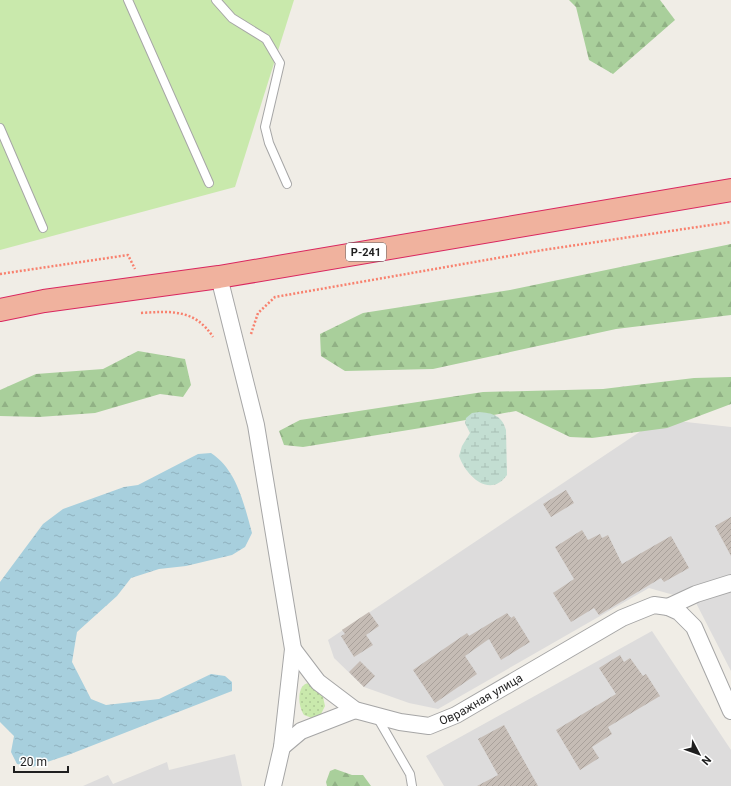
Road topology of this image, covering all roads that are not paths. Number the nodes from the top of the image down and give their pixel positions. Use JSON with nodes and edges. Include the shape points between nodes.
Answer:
{"nodes":[{"id":1,"x":128,"y":0,"type":"edge"},
{"id":2,"x":216,"y":0,"type":"edge"},
{"id":3,"x":0,"y":128,"type":"edge"},
{"id":4,"x":209,"y":183,"type":"dead end"},
{"id":5,"x":287,"y":184,"type":"dead end"},
{"id":6,"x":731,"y":190,"type":"edge"},
{"id":7,"x":43,"y":228,"type":"dead end"},
{"id":8,"x":219,"y":277,"type":"junction"},
{"id":9,"x":0,"y":310,"type":"edge"},
{"id":10,"x":731,"y":583,"type":"edge"},
{"id":11,"x":673,"y":609,"type":"junction"},
{"id":12,"x":293,"y":649,"type":"junction"},
{"id":13,"x":355,"y":710,"type":"junction"},
{"id":14,"x":731,"y":710,"type":"edge"},
{"id":15,"x":376,"y":717,"type":"junction"},
{"id":16,"x":282,"y":747,"type":"junction"},
{"id":17,"x":273,"y":786,"type":"edge"},
{"id":18,"x":412,"y":786,"type":"edge"}],
"edges":[{"from":1,"to":4,"type":"lane"},
{"from":2,"to":5,"type":"lane","via":[[232,18],[266,40],[280,63],[265,127],[269,143]]},
{"from":3,"to":7,"type":"lane"},
{"from":6,"to":8,"type":"highway","number":"Р-241"},
{"from":8,"to":9,"type":"highway","number":"Р-241","via":[[44,301]]},
{"from":8,"to":12,"type":"street","via":[[256,425]]},
{"from":10,"to":11,"type":"street","via":[[696,594]]},
{"from":11,"to":14,"type":"street","via":[[694,626]]},
{"from":11,"to":15,"type":"street","name":"Овражная улица","via":[[654,605],[622,618],[456,715],[429,726]]},
{"from":12,"to":13,"type":"street","name":"Овражная улица","via":[[318,682]]},
{"from":12,"to":16,"type":"street"},
{"from":13,"to":15,"type":"street","name":"Овражная улица"},
{"from":13,"to":16,"type":"street","via":[[300,731]]},
{"from":15,"to":18,"type":"lane","via":[[410,774]]},
{"from":16,"to":17,"type":"street"}]}
